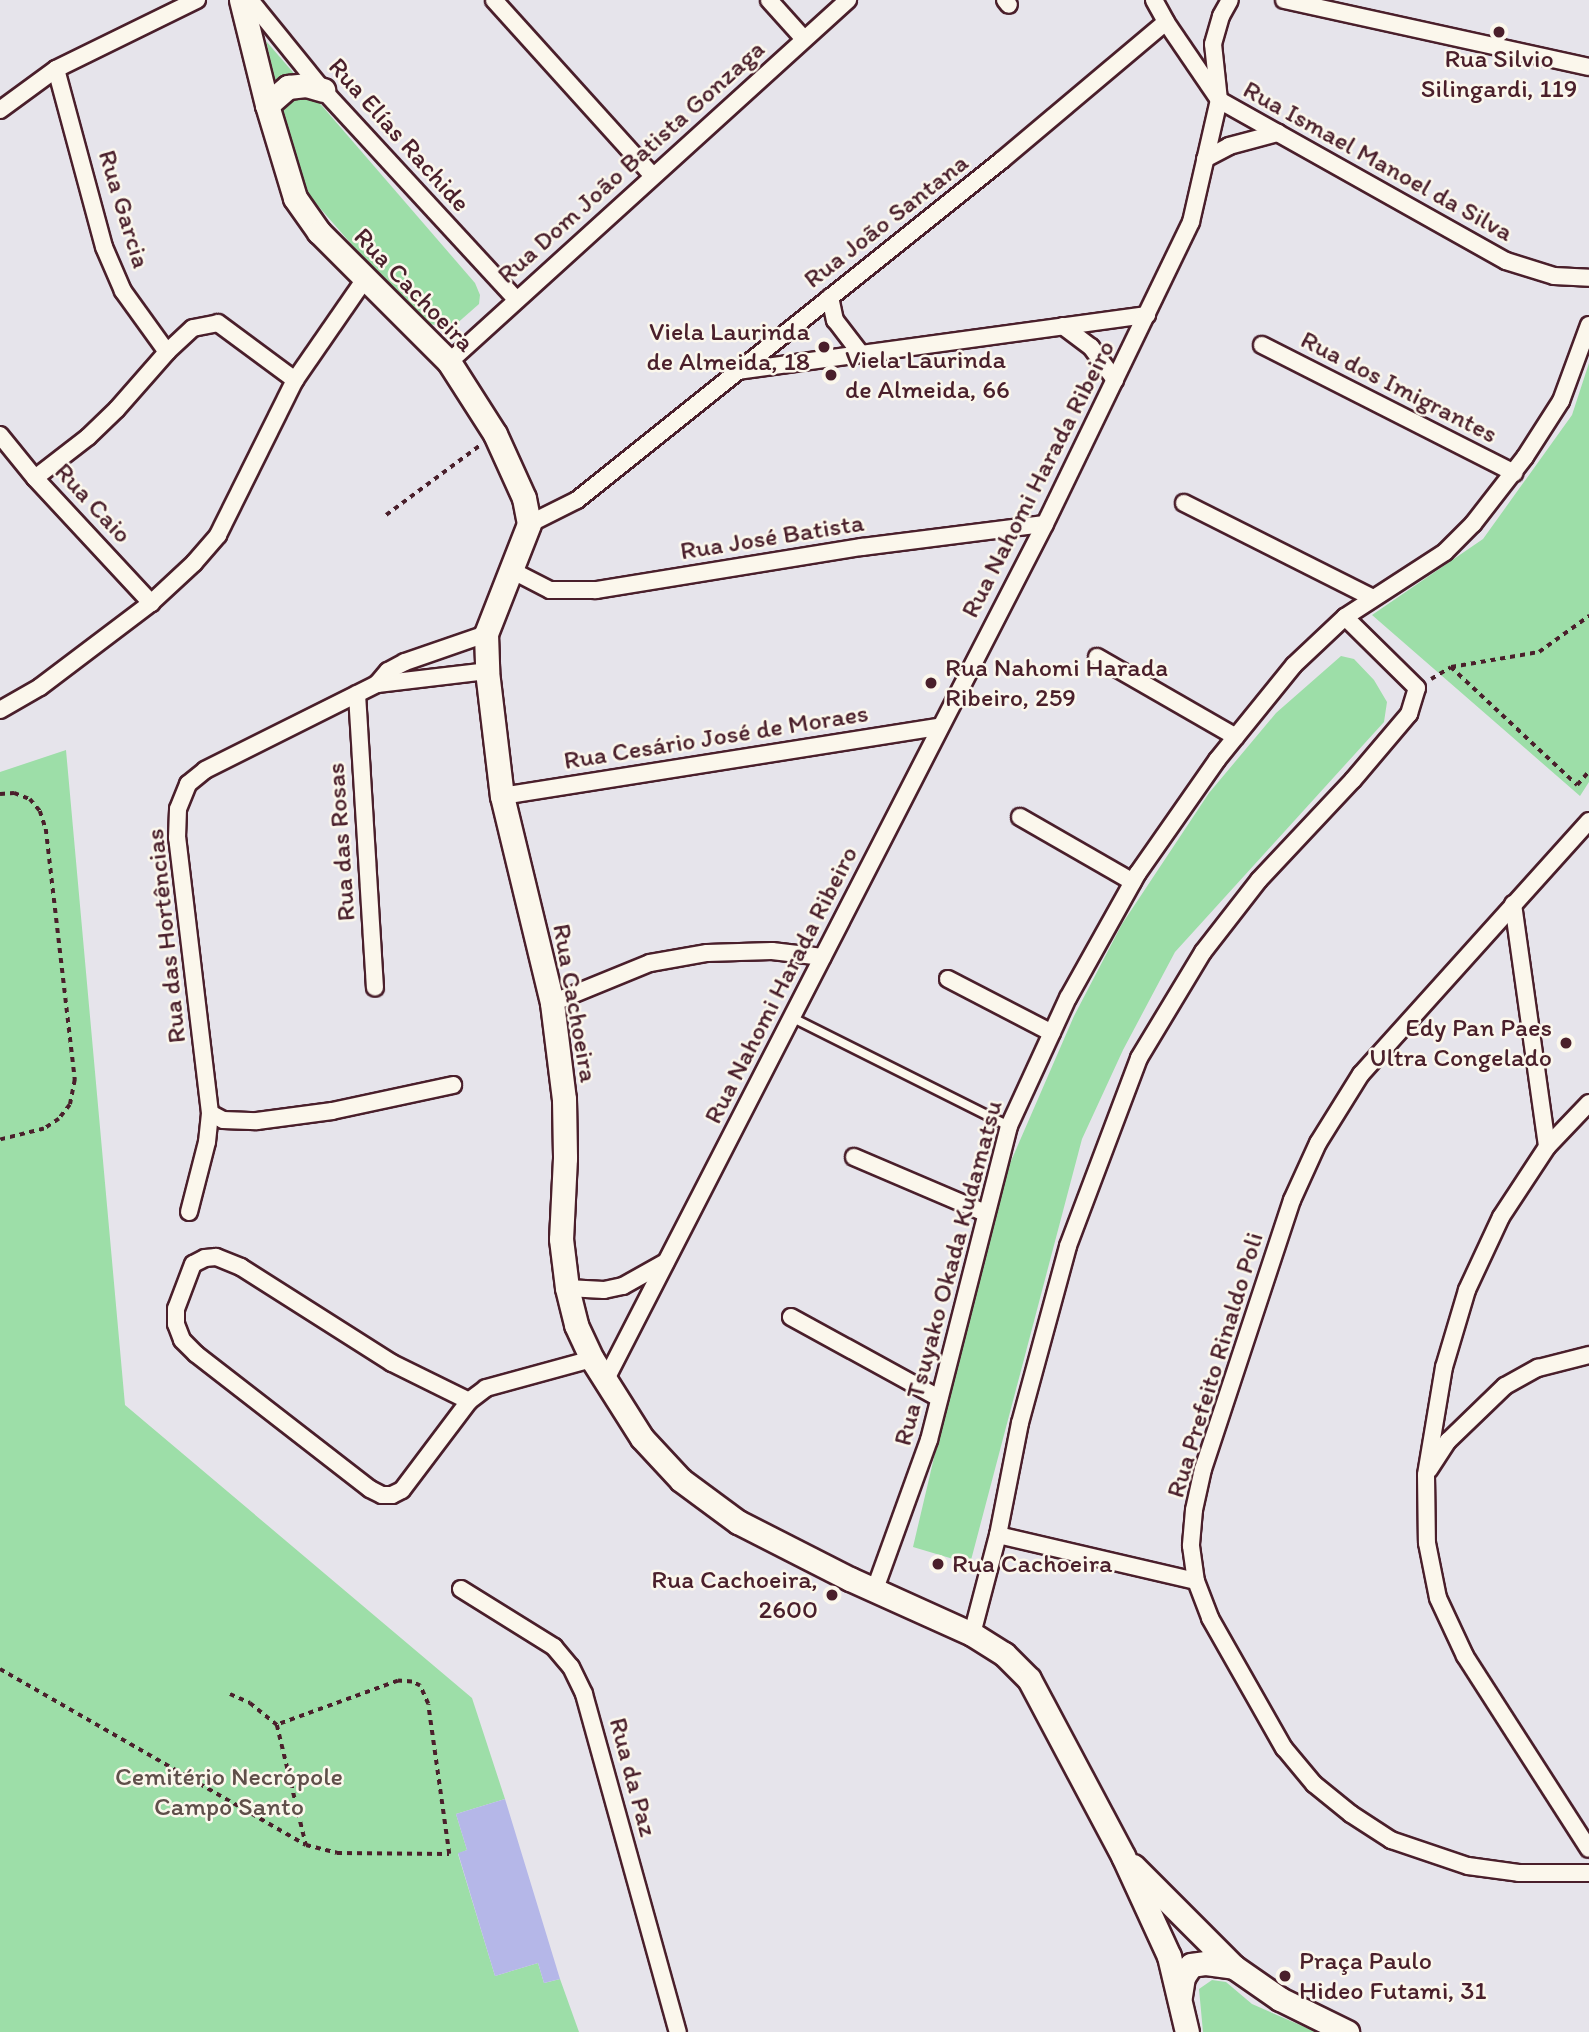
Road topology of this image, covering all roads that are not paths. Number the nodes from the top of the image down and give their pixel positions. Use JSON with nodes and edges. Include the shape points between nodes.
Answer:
{"nodes":[{"id":1,"x":197,"y":0,"type":"edge"},
{"id":2,"x":241,"y":0,"type":"edge"},
{"id":3,"x":250,"y":0,"type":"edge"},
{"id":4,"x":494,"y":0,"type":"edge"},
{"id":5,"x":769,"y":0,"type":"edge"},
{"id":6,"x":848,"y":0,"type":"edge"},
{"id":7,"x":1154,"y":0,"type":"edge"},
{"id":8,"x":1230,"y":0,"type":"edge"},
{"id":9,"x":1284,"y":0,"type":"edge"},
{"id":10,"x":1166,"y":22,"type":"junction"},
{"id":11,"x":804,"y":39,"type":"junction"},
{"id":12,"x":1589,"y":67,"type":"edge"},
{"id":13,"x":57,"y":69,"type":"junction"},
{"id":14,"x":323,"y":90,"type":"junction"},
{"id":15,"x":1219,"y":100,"type":"junction"},
{"id":16,"x":267,"y":105,"type":"junction"},
{"id":17,"x":0,"y":110,"type":"edge"},
{"id":18,"x":1278,"y":133,"type":"junction"},
{"id":19,"x":1205,"y":159,"type":"junction"},
{"id":20,"x":652,"y":175,"type":"junction"},
{"id":21,"x":1589,"y":278,"type":"edge"},
{"id":22,"x":365,"y":279,"type":"junction"},
{"id":23,"x":830,"y":297,"type":"junction"},
{"id":24,"x":516,"y":299,"type":"junction"},
{"id":25,"x":1147,"y":315,"type":"junction"},
{"id":26,"x":1589,"y":325,"type":"edge"},
{"id":27,"x":1063,"y":326,"type":"junction"},
{"id":28,"x":1262,"y":345,"type":"dead end"},
{"id":29,"x":167,"y":352,"type":"junction"},
{"id":30,"x":861,"y":354,"type":"junction"},
{"id":31,"x":449,"y":362,"type":"junction"},
{"id":32,"x":736,"y":372,"type":"junction"},
{"id":33,"x":295,"y":380,"type":"junction"},
{"id":34,"x":1115,"y":380,"type":"junction"},
{"id":35,"x":0,"y":435,"type":"edge"},
{"id":36,"x":1514,"y":473,"type":"junction"},
{"id":37,"x":36,"y":478,"type":"junction"},
{"id":38,"x":1184,"y":503,"type":"dead end"},
{"id":39,"x":529,"y":524,"type":"junction"},
{"id":40,"x":1045,"y":524,"type":"junction"},
{"id":41,"x":511,"y":570,"type":"junction"},
{"id":42,"x":1371,"y":597,"type":"junction"},
{"id":43,"x":151,"y":603,"type":"junction"},
{"id":44,"x":1345,"y":617,"type":"junction"},
{"id":45,"x":486,"y":634,"type":"junction"},
{"id":46,"x":1097,"y":657,"type":"dead end"},
{"id":47,"x":487,"y":671,"type":"junction"},
{"id":48,"x":377,"y":684,"type":"junction"},
{"id":49,"x":357,"y":694,"type":"junction"},
{"id":50,"x":0,"y":710,"type":"edge"},
{"id":51,"x":938,"y":727,"type":"junction"},
{"id":52,"x":1236,"y":737,"type":"junction"},
{"id":53,"x":502,"y":796,"type":"junction"},
{"id":54,"x":1020,"y":817,"type":"dead end"},
{"id":55,"x":1589,"y":821,"type":"edge"},
{"id":56,"x":1133,"y":882,"type":"junction"},
{"id":57,"x":1513,"y":904,"type":"junction"},
{"id":58,"x":823,"y":957,"type":"junction"},
{"id":59,"x":948,"y":979,"type":"dead end"},
{"id":60,"x":375,"y":987,"type":"dead end"},
{"id":61,"x":552,"y":1003,"type":"junction"},
{"id":62,"x":793,"y":1018,"type":"junction"},
{"id":63,"x":1052,"y":1033,"type":"junction"},
{"id":64,"x":453,"y":1085,"type":"dead end"},
{"id":65,"x":1589,"y":1103,"type":"edge"},
{"id":66,"x":209,"y":1113,"type":"junction"},
{"id":67,"x":1009,"y":1126,"type":"junction"},
{"id":68,"x":1547,"y":1147,"type":"junction"},
{"id":69,"x":854,"y":1157,"type":"dead end"},
{"id":70,"x":189,"y":1212,"type":"dead end"},
{"id":71,"x":985,"y":1213,"type":"junction"},
{"id":72,"x":668,"y":1260,"type":"junction"},
{"id":73,"x":567,"y":1288,"type":"junction"},
{"id":74,"x":791,"y":1317,"type":"dead end"},
{"id":75,"x":1589,"y":1355,"type":"edge"},
{"id":76,"x":592,"y":1359,"type":"junction"},
{"id":77,"x":606,"y":1381,"type":"junction"},
{"id":78,"x":939,"y":1398,"type":"junction"},
{"id":79,"x":469,"y":1401,"type":"junction"},
{"id":80,"x":1426,"y":1475,"type":"junction"},
{"id":81,"x":998,"y":1535,"type":"junction"},
{"id":82,"x":1196,"y":1581,"type":"junction"},
{"id":83,"x":461,"y":1589,"type":"dead end"},
{"id":84,"x":875,"y":1589,"type":"junction"},
{"id":85,"x":972,"y":1634,"type":"junction"},
{"id":86,"x":1589,"y":1849,"type":"edge"},
{"id":87,"x":1123,"y":1856,"type":"junction"},
{"id":88,"x":1589,"y":1872,"type":"edge"},
{"id":89,"x":1234,"y":1967,"type":"junction"},
{"id":90,"x":1180,"y":2002,"type":"junction"},
{"id":91,"x":678,"y":2032,"type":"edge"},
{"id":92,"x":1187,"y":2032,"type":"edge"},
{"id":93,"x":1348,"y":2032,"type":"edge"}],
"edges":[{"from":1,"to":13,"type":"street"},
{"from":2,"to":16,"type":"main road","name":"Rua Cachoeira"},
{"from":3,"to":14,"type":"street","name":"Rua Elías Rachide"},
{"from":4,"to":20,"type":"street"},
{"from":5,"to":11,"type":"street"},
{"from":6,"to":11,"type":"street","name":"Rua Dom João Batista Gonzaga"},
{"from":7,"to":10,"type":"street","name":"Rua Ismael Manoel da Silva"},
{"from":8,"to":15,"type":"street","name":"Rua Nahomi Harada Ribeiro","via":[[1213,44]]},
{"from":9,"to":12,"type":"street"},
{"from":10,"to":15,"type":"street","name":"Rua Ismael Manoel da Silva"},
{"from":10,"to":23,"type":"street","name":"Rua João Santana"},
{"from":11,"to":20,"type":"street","name":"Rua Dom João Batista Gonzaga"},
{"from":13,"to":17,"type":"street"},
{"from":13,"to":29,"type":"street","name":"Rua Garcia","via":[[104,247],[123,291]]},
{"from":14,"to":16,"type":"main road","via":[[306,85],[288,87]]},
{"from":14,"to":24,"type":"street","name":"Rua Elías Rachide"},
{"from":15,"to":18,"type":"street","name":"Rua Ismael Manoel da Silva"},
{"from":15,"to":19,"type":"street","name":"Rua Nahomi Harada Ribeiro"},
{"from":16,"to":22,"type":"main road","name":"Rua Cachoeira","via":[[295,198],[319,232]]},
{"from":18,"to":19,"type":"street","via":[[1229,146]]},
{"from":18,"to":21,"type":"street","name":"Rua Ismael Manoel da Silva","via":[[1506,261],[1554,276]]},
{"from":19,"to":25,"type":"street","name":"Rua Nahomi Harada Ribeiro","via":[[1191,222]]},
{"from":20,"to":24,"type":"street","name":"Rua Dom João Batista Gonzaga"},
{"from":22,"to":31,"type":"main road","name":"Rua Cachoeira"},
{"from":22,"to":33,"type":"street"},
{"from":23,"to":30,"type":"street","via":[[835,320]]},
{"from":23,"to":32,"type":"street","name":"Rua João Santana"},
{"from":24,"to":31,"type":"street","name":"Rua Dom João Batista Gonzaga"},
{"from":25,"to":27,"type":"street"},
{"from":25,"to":34,"type":"street","name":"Rua Nahomi Harada Ribeiro"},
{"from":26,"to":36,"type":"street","name":"Rua Tsuyako Okada Kudamatsu","via":[[1561,401]]},
{"from":27,"to":30,"type":"street"},
{"from":27,"to":34,"type":"street","via":[[1091,347]]},
{"from":28,"to":36,"type":"street","name":"Rua dos Imigrantes"},
{"from":29,"to":33,"type":"street","via":[[193,328],[218,323]]},
{"from":29,"to":37,"type":"street","via":[[88,437]]},
{"from":30,"to":32,"type":"street"},
{"from":31,"to":39,"type":"main road","name":"Rua Cachoeira","via":[[495,434],[524,498]]},
{"from":32,"to":39,"type":"street","name":"Rua João Santana","via":[[577,500]]},
{"from":33,"to":43,"type":"street","via":[[218,535]]},
{"from":34,"to":40,"type":"street","name":"Rua Nahomi Harada Ribeiro"},
{"from":35,"to":37,"type":"street","name":"Rua Caio"},
{"from":36,"to":42,"type":"street","name":"Rua Tsuyako Okada Kudamatsu","via":[[1445,552]]},
{"from":37,"to":43,"type":"street","name":"Rua Caio"},
{"from":38,"to":42,"type":"street"},
{"from":39,"to":41,"type":"main road","name":"Rua Cachoeira"},
{"from":40,"to":41,"type":"street","name":"Rua José Batista","via":[[862,547],[596,590],[550,590]]},
{"from":40,"to":51,"type":"street","name":"Rua Nahomi Harada Ribeiro"},
{"from":41,"to":45,"type":"main road","name":"Rua Cachoeira"},
{"from":42,"to":44,"type":"street","name":"Rua Tsuyako Okada Kudamatsu"},
{"from":43,"to":50,"type":"street","via":[[40,687]]},
{"from":44,"to":52,"type":"street","name":"Rua Tsuyako Okada Kudamatsu","via":[[1294,665]]},
{"from":44,"to":81,"type":"street","via":[[1418,688],[1409,714],[1259,880],[1203,952],[1139,1058],[1068,1246],[1020,1423]]},
{"from":45,"to":47,"type":"main road","name":"Rua Cachoeira"},
{"from":45,"to":48,"type":"street","name":"Rua das Hortências","via":[[405,662]]},
{"from":46,"to":52,"type":"street"},
{"from":47,"to":48,"type":"street","name":"Rua das Hortências"},
{"from":47,"to":53,"type":"main road","name":"Rua Cachoeira"},
{"from":48,"to":49,"type":"street","name":"Rua das Hortências"},
{"from":49,"to":60,"type":"street","name":"Rua das Rosas"},
{"from":49,"to":66,"type":"street","name":"Rua das Hortências","via":[[205,770],[188,784],[178,809],[177,838]]},
{"from":51,"to":53,"type":"street","name":"Rua Cesário José de Moraes"},
{"from":51,"to":58,"type":"street","name":"Rua Nahomi Harada Ribeiro"},
{"from":52,"to":56,"type":"street","name":"Rua Tsuyako Okada Kudamatsu"},
{"from":53,"to":61,"type":"main road","name":"Rua Cachoeira"},
{"from":54,"to":56,"type":"street"},
{"from":55,"to":57,"type":"street","name":"Rua Prefeito Rinaldo Poli"},
{"from":56,"to":63,"type":"street","name":"Rua Tsuyako Okada Kudamatsu"},
{"from":57,"to":68,"type":"street"},
{"from":57,"to":82,"type":"street","name":"Rua Prefeito Rinaldo Poli","via":[[1361,1074],[1313,1154],[1292,1200],[1203,1469],[1191,1546]]},
{"from":58,"to":61,"type":"street","via":[[772,951],[706,953],[650,962]]},
{"from":58,"to":62,"type":"street","name":"Rua Nahomi Harada Ribeiro"},
{"from":59,"to":63,"type":"street"},
{"from":61,"to":73,"type":"main road","name":"Rua Cachoeira","via":[[564,1099],[561,1239]]},
{"from":62,"to":67,"type":"lane"},
{"from":62,"to":72,"type":"street","name":"Rua Nahomi Harada Ribeiro"},
{"from":63,"to":67,"type":"street","name":"Rua Tsuyako Okada Kudamatsu"},
{"from":64,"to":66,"type":"street","via":[[332,1111],[257,1121],[223,1120]]},
{"from":65,"to":68,"type":"street"},
{"from":66,"to":70,"type":"street","name":"Rua das Hortências","via":[[207,1142]]},
{"from":67,"to":71,"type":"street","name":"Rua Tsuyako Okada Kudamatsu"},
{"from":68,"to":80,"type":"street","via":[[1501,1217],[1467,1290],[1444,1367]]},
{"from":69,"to":71,"type":"street"},
{"from":71,"to":78,"type":"street","name":"Rua Tsuyako Okada Kudamatsu"},
{"from":72,"to":73,"type":"street","via":[[623,1286]]},
{"from":72,"to":77,"type":"street","name":"Rua Nahomi Harada Ribeiro"},
{"from":73,"to":76,"type":"main road","name":"Rua Cachoeira","via":[[576,1325]]},
{"from":74,"to":78,"type":"street"},
{"from":75,"to":80,"type":"street","via":[[1538,1368],[1505,1386],[1448,1441]]},
{"from":76,"to":77,"type":"main road","name":"Rua Cachoeira"},
{"from":76,"to":79,"type":"street","via":[[486,1388]]},
{"from":77,"to":84,"type":"main road","name":"Rua Cachoeira","via":[[642,1438],[681,1480],[738,1522]]},
{"from":78,"to":84,"type":"street","name":"Rua Tsuyako Okada Kudamatsu","via":[[929,1440]]},
{"from":79,"to":79,"type":"street","via":[[402,1490],[382,1495],[182,1339],[176,1309],[193,1264],[216,1257],[241,1267],[392,1363]]},
{"from":80,"to":86,"type":"street","via":[[1427,1543],[1438,1598],[1465,1656]]},
{"from":81,"to":82,"type":"street"},
{"from":81,"to":85,"type":"street"},
{"from":82,"to":88,"type":"street","name":"Rua Prefeito Rinaldo Poli","via":[[1210,1618],[1284,1748],[1314,1784],[1351,1814],[1391,1840],[1468,1866],[1519,1873]]},
{"from":83,"to":91,"type":"street","name":"Rua da Paz","via":[[554,1647],[584,1694]]},
{"from":84,"to":85,"type":"main road","name":"Rua Cachoeira"},
{"from":85,"to":87,"type":"main road","name":"Rua Cachoeira","via":[[1004,1654],[1029,1679]]},
{"from":87,"to":89,"type":"main road","name":"Rua Cachoeira"},
{"from":87,"to":90,"type":"main road","name":"Rua Cachoeira","via":[[1168,1956]]},
{"from":89,"to":90,"type":"main road","via":[[1206,1962],[1191,1965]]},
{"from":89,"to":93,"type":"main road","name":"Rua Cachoeira","via":[[1280,1999]]},
{"from":90,"to":92,"type":"main road","name":"Rua Cachoeira"}]}
